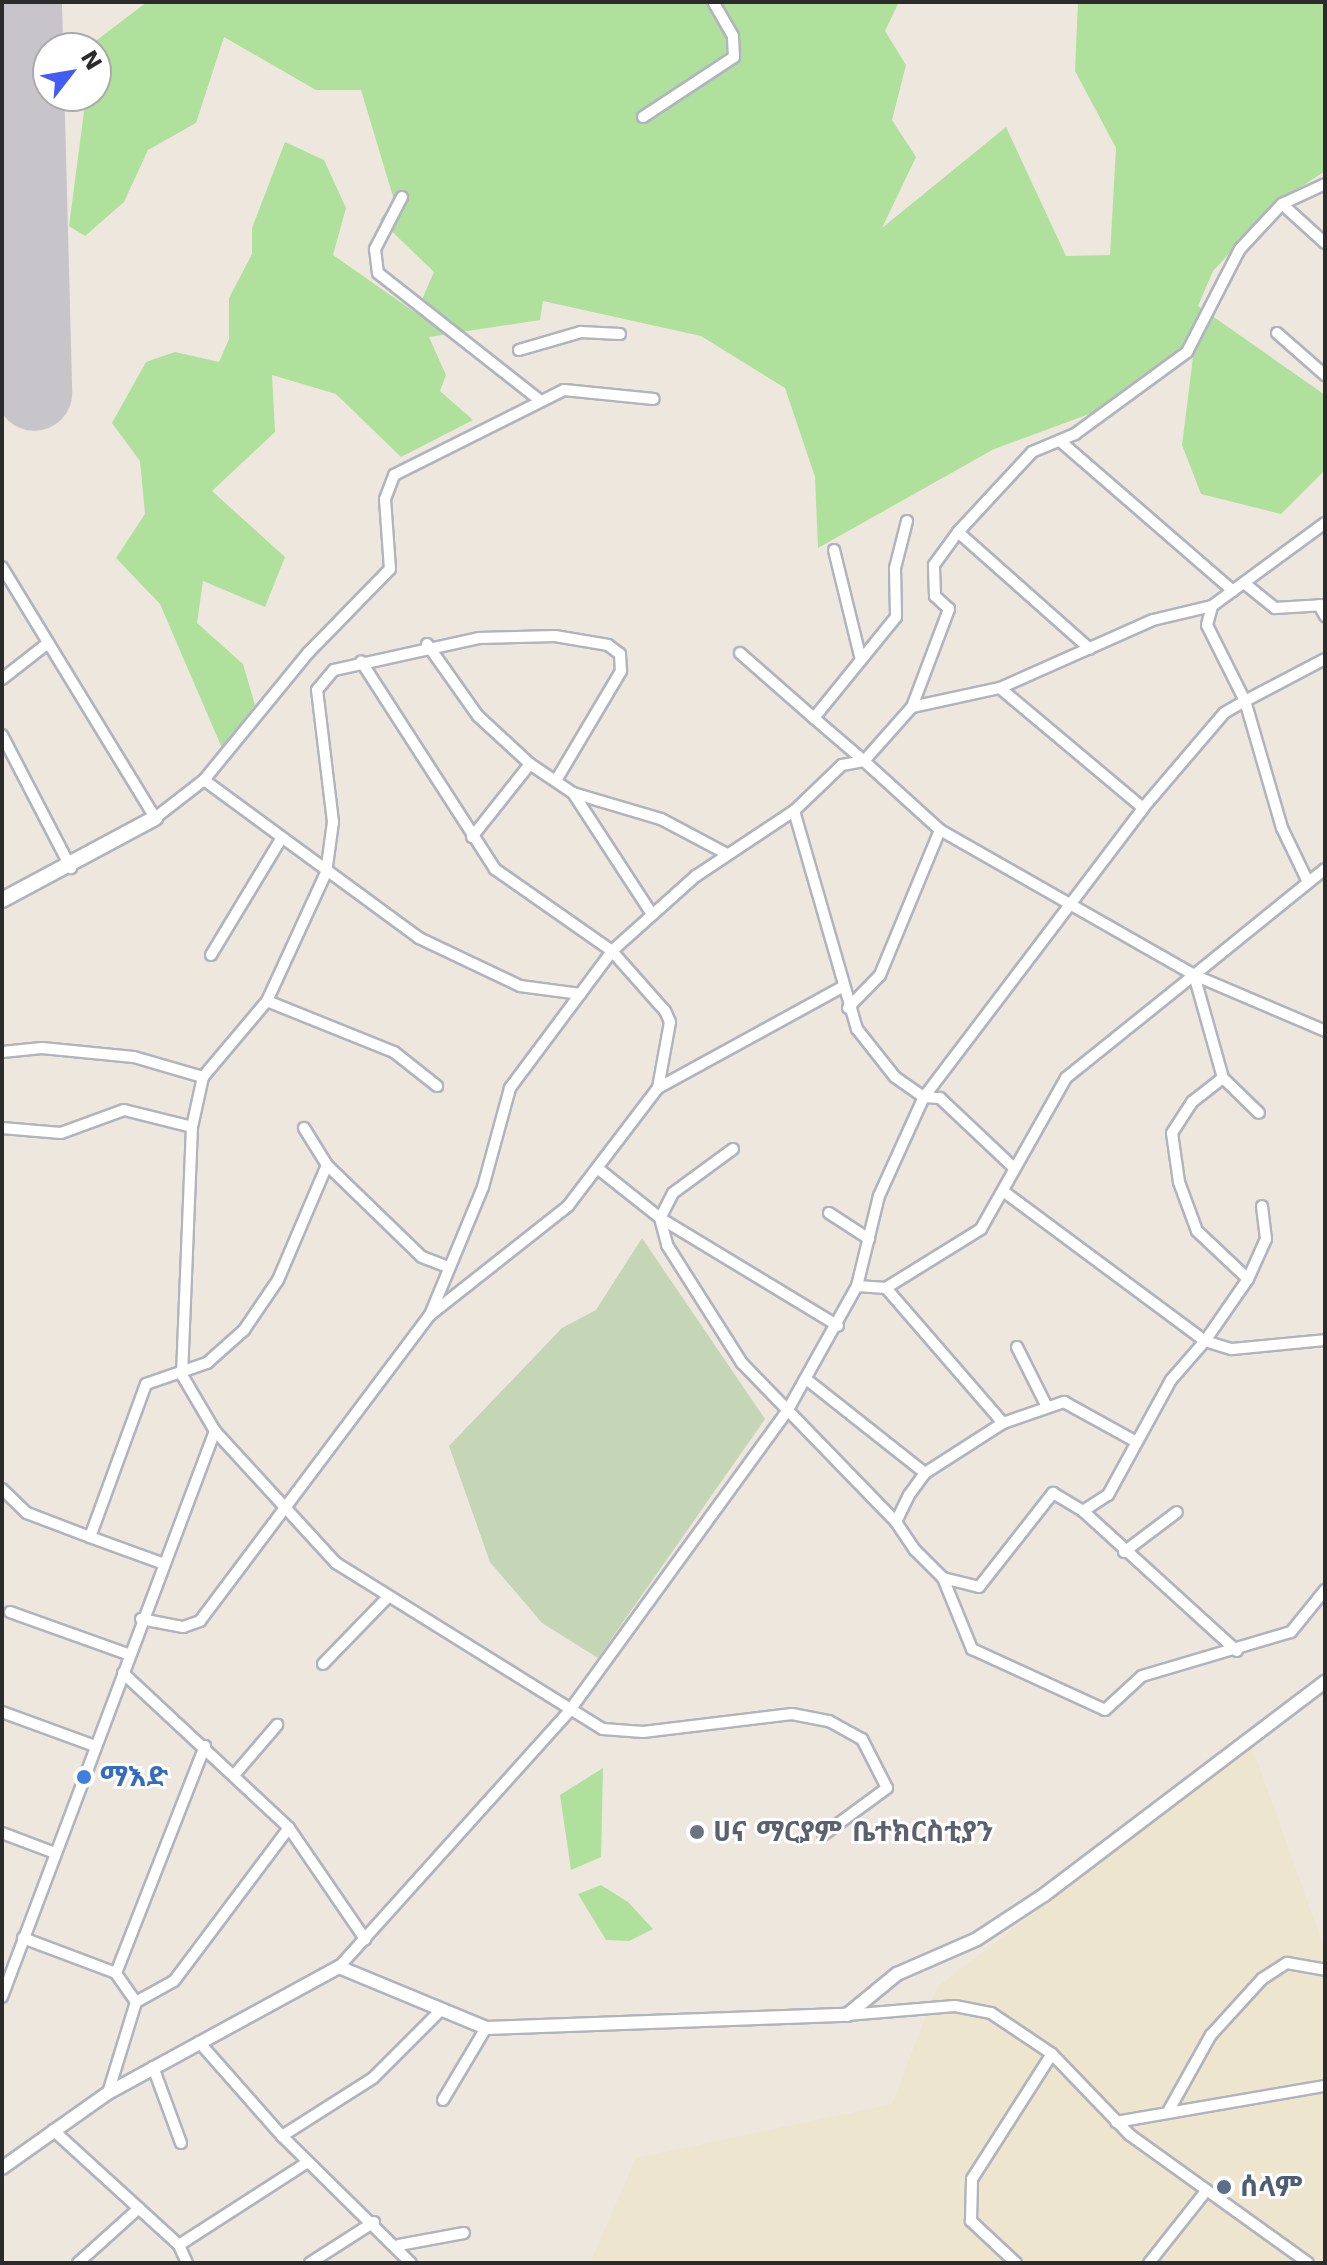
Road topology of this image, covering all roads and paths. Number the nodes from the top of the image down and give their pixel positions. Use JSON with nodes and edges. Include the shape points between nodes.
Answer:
{"nodes":[{"id":1,"x":713,"y":2,"type":"edge"},
{"id":2,"x":643,"y":117,"type":"dead end"},
{"id":3,"x":1325,"y":184,"type":"edge"},
{"id":4,"x":402,"y":197,"type":"dead end"},
{"id":5,"x":1282,"y":204,"type":"junction"},
{"id":6,"x":1325,"y":243,"type":"edge"},
{"id":7,"x":1277,"y":333,"type":"dead end"},
{"id":8,"x":620,"y":334,"type":"dead end"},
{"id":9,"x":519,"y":350,"type":"dead end"},
{"id":10,"x":1325,"y":375,"type":"edge"},
{"id":11,"x":538,"y":399,"type":"junction"},
{"id":12,"x":654,"y":399,"type":"dead end"},
{"id":13,"x":1060,"y":441,"type":"junction"},
{"id":14,"x":907,"y":521,"type":"dead end"},
{"id":15,"x":1325,"y":523,"type":"edge"},
{"id":16,"x":958,"y":532,"type":"junction"},
{"id":17,"x":834,"y":550,"type":"dead end"},
{"id":18,"x":2,"y":567,"type":"edge"},
{"id":19,"x":1244,"y":583,"type":"junction"},
{"id":20,"x":1233,"y":591,"type":"junction"},
{"id":21,"x":1322,"y":605,"type":"edge"},
{"id":22,"x":1212,"y":606,"type":"junction"},
{"id":23,"x":1325,"y":616,"type":"edge"},
{"id":24,"x":48,"y":643,"type":"junction"},
{"id":25,"x":427,"y":644,"type":"junction"},
{"id":26,"x":1090,"y":649,"type":"junction"},
{"id":27,"x":740,"y":653,"type":"dead end"},
{"id":28,"x":1325,"y":659,"type":"edge"},
{"id":29,"x":861,"y":660,"type":"junction"},
{"id":30,"x":361,"y":661,"type":"junction"},
{"id":31,"x":2,"y":679,"type":"edge"},
{"id":32,"x":1000,"y":688,"type":"junction"},
{"id":33,"x":1245,"y":701,"type":"junction"},
{"id":34,"x":912,"y":707,"type":"junction"},
{"id":35,"x":814,"y":718,"type":"junction"},
{"id":36,"x":2,"y":735,"type":"edge"},
{"id":37,"x":864,"y":761,"type":"junction"},
{"id":38,"x":530,"y":764,"type":"junction"},
{"id":39,"x":557,"y":779,"type":"junction"},
{"id":40,"x":204,"y":780,"type":"junction"},
{"id":41,"x":573,"y":793,"type":"junction"},
{"id":42,"x":1143,"y":808,"type":"junction"},
{"id":43,"x":794,"y":811,"type":"junction"},
{"id":44,"x":155,"y":818,"type":"junction"},
{"id":45,"x":940,"y":830,"type":"junction"},
{"id":46,"x":472,"y":837,"type":"junction"},
{"id":47,"x":281,"y":839,"type":"junction"},
{"id":48,"x":727,"y":854,"type":"junction"},
{"id":49,"x":71,"y":868,"type":"junction"},
{"id":50,"x":1325,"y":869,"type":"edge"},
{"id":51,"x":326,"y":873,"type":"junction"},
{"id":52,"x":1308,"y":882,"type":"junction"},
{"id":53,"x":2,"y":900,"type":"edge"},
{"id":54,"x":1071,"y":903,"type":"junction"},
{"id":55,"x":652,"y":914,"type":"junction"},
{"id":56,"x":612,"y":951,"type":"junction"},
{"id":57,"x":211,"y":955,"type":"dead end"},
{"id":58,"x":1194,"y":975,"type":"junction"},
{"id":59,"x":841,"y":988,"type":"junction"},
{"id":60,"x":580,"y":994,"type":"junction"},
{"id":61,"x":267,"y":1001,"type":"junction"},
{"id":62,"x":848,"y":1008,"type":"junction"},
{"id":63,"x":1325,"y":1031,"type":"edge"},
{"id":64,"x":2,"y":1052,"type":"edge"},
{"id":65,"x":203,"y":1077,"type":"junction"},
{"id":66,"x":1223,"y":1078,"type":"junction"},
{"id":67,"x":437,"y":1086,"type":"dead end"},
{"id":68,"x":658,"y":1088,"type":"junction"},
{"id":69,"x":924,"y":1097,"type":"junction"},
{"id":70,"x":1259,"y":1113,"type":"dead end"},
{"id":71,"x":192,"y":1127,"type":"junction"},
{"id":72,"x":2,"y":1128,"type":"edge"},
{"id":73,"x":304,"y":1128,"type":"dead end"},
{"id":74,"x":733,"y":1149,"type":"dead end"},
{"id":75,"x":327,"y":1165,"type":"junction"},
{"id":76,"x":1012,"y":1166,"type":"junction"},
{"id":77,"x":601,"y":1171,"type":"junction"},
{"id":78,"x":1003,"y":1191,"type":"junction"},
{"id":79,"x":1262,"y":1206,"type":"dead end"},
{"id":80,"x":829,"y":1213,"type":"dead end"},
{"id":81,"x":660,"y":1218,"type":"junction"},
{"id":82,"x":869,"y":1239,"type":"junction"},
{"id":83,"x":448,"y":1267,"type":"junction"},
{"id":84,"x":1248,"y":1279,"type":"junction"},
{"id":85,"x":857,"y":1286,"type":"junction"},
{"id":86,"x":886,"y":1288,"type":"junction"},
{"id":87,"x":430,"y":1315,"type":"junction"},
{"id":88,"x":838,"y":1326,"type":"junction"},
{"id":89,"x":1325,"y":1340,"type":"edge"},
{"id":90,"x":1205,"y":1341,"type":"junction"},
{"id":91,"x":1017,"y":1347,"type":"dead end"},
{"id":92,"x":182,"y":1375,"type":"junction"},
{"id":93,"x":806,"y":1379,"type":"junction"},
{"id":94,"x":1046,"y":1405,"type":"junction"},
{"id":95,"x":786,"y":1413,"type":"junction"},
{"id":96,"x":1003,"y":1423,"type":"junction"},
{"id":97,"x":215,"y":1431,"type":"junction"},
{"id":98,"x":1135,"y":1441,"type":"junction"},
{"id":99,"x":925,"y":1473,"type":"junction"},
{"id":100,"x":2,"y":1489,"type":"edge"},
{"id":101,"x":285,"y":1507,"type":"junction"},
{"id":102,"x":1083,"y":1511,"type":"junction"},
{"id":103,"x":1177,"y":1512,"type":"dead end"},
{"id":104,"x":896,"y":1522,"type":"junction"},
{"id":105,"x":90,"y":1537,"type":"junction"},
{"id":106,"x":1124,"y":1552,"type":"junction"},
{"id":107,"x":164,"y":1564,"type":"junction"},
{"id":108,"x":943,"y":1578,"type":"junction"},
{"id":109,"x":1325,"y":1590,"type":"edge"},
{"id":110,"x":388,"y":1597,"type":"junction"},
{"id":111,"x":10,"y":1612,"type":"dead end"},
{"id":112,"x":141,"y":1619,"type":"junction"},
{"id":113,"x":1237,"y":1651,"type":"junction"},
{"id":114,"x":127,"y":1654,"type":"junction"},
{"id":115,"x":323,"y":1664,"type":"dead end"},
{"id":116,"x":123,"y":1673,"type":"junction"},
{"id":117,"x":1325,"y":1682,"type":"edge"},
{"id":118,"x":570,"y":1710,"type":"junction"},
{"id":119,"x":3,"y":1716,"type":"edge"},
{"id":120,"x":277,"y":1725,"type":"dead end"},
{"id":121,"x":95,"y":1746,"type":"junction"},
{"id":122,"x":205,"y":1746,"type":"junction"},
{"id":123,"x":235,"y":1774,"type":"junction"},
{"id":124,"x":289,"y":1828,"type":"junction"},
{"id":125,"x":2,"y":1833,"type":"edge"},
{"id":126,"x":823,"y":1835,"type":"dead end"},
{"id":127,"x":55,"y":1853,"type":"junction"},
{"id":128,"x":23,"y":1938,"type":"junction"},
{"id":129,"x":365,"y":1939,"type":"junction"},
{"id":130,"x":2,"y":1962,"type":"edge"},
{"id":131,"x":14,"y":1967,"type":"junction"},
{"id":132,"x":339,"y":1967,"type":"junction"},
{"id":133,"x":1325,"y":1970,"type":"edge"},
{"id":134,"x":116,"y":1973,"type":"junction"},
{"id":135,"x":2,"y":1997,"type":"edge"},
{"id":136,"x":136,"y":2002,"type":"junction"},
{"id":137,"x":439,"y":2012,"type":"junction"},
{"id":138,"x":847,"y":2015,"type":"junction"},
{"id":139,"x":486,"y":2028,"type":"junction"},
{"id":140,"x":199,"y":2042,"type":"junction"},
{"id":141,"x":1052,"y":2054,"type":"junction"},
{"id":142,"x":153,"y":2067,"type":"junction"},
{"id":143,"x":1325,"y":2086,"type":"edge"},
{"id":144,"x":108,"y":2093,"type":"junction"},
{"id":145,"x":443,"y":2100,"type":"dead end"},
{"id":146,"x":1169,"y":2110,"type":"junction"},
{"id":147,"x":1116,"y":2122,"type":"junction"},
{"id":148,"x":53,"y":2130,"type":"junction"},
{"id":149,"x":282,"y":2136,"type":"junction"},
{"id":150,"x":181,"y":2143,"type":"dead end"},
{"id":151,"x":308,"y":2162,"type":"junction"},
{"id":152,"x":2,"y":2168,"type":"edge"},
{"id":153,"x":1206,"y":2191,"type":"junction"},
{"id":154,"x":139,"y":2208,"type":"junction"},
{"id":155,"x":374,"y":2222,"type":"junction"},
{"id":156,"x":464,"y":2233,"type":"dead end"},
{"id":157,"x":179,"y":2245,"type":"junction"},
{"id":158,"x":399,"y":2245,"type":"junction"},
{"id":159,"x":78,"y":2263,"type":"edge"},
{"id":160,"x":187,"y":2263,"type":"edge"},
{"id":161,"x":310,"y":2263,"type":"edge"},
{"id":162,"x":411,"y":2263,"type":"edge"},
{"id":163,"x":1016,"y":2263,"type":"edge"},
{"id":164,"x":1149,"y":2263,"type":"edge"},
{"id":165,"x":1308,"y":2263,"type":"edge"}],
"edges":[{"from":1,"to":2,"type":"street","via":[[733,36],[734,57]]},
{"from":3,"to":5,"type":"street"},
{"from":4,"to":11,"type":"street","via":[[375,249],[378,273]]},
{"from":5,"to":6,"type":"street"},
{"from":5,"to":13,"type":"street","via":[[1219,278],[1187,352]]},
{"from":7,"to":10,"type":"street"},
{"from":8,"to":9,"type":"street","via":[[581,332]]},
{"from":11,"to":12,"type":"street","via":[[581,386]]},
{"from":11,"to":40,"type":"street","via":[[394,475],[385,499],[390,569],[308,653]]},
{"from":13,"to":16,"type":"street","via":[[1032,452]]},
{"from":13,"to":20,"type":"street"},
{"from":14,"to":29,"type":"street","via":[[895,568],[896,617]]},
{"from":15,"to":19,"type":"street"},
{"from":16,"to":26,"type":"street"},
{"from":16,"to":34,"type":"street","via":[[934,565],[935,596],[949,609]]},
{"from":17,"to":29,"type":"street"},
{"from":18,"to":24,"type":"street"},
{"from":19,"to":20,"type":"street"},
{"from":19,"to":21,"type":"street","via":[[1275,608]]},
{"from":20,"to":22,"type":"street"},
{"from":21,"to":23,"type":"street"},
{"from":22,"to":26,"type":"street","via":[[1169,614]]},
{"from":22,"to":33,"type":"street","via":[[1207,625]]},
{"from":24,"to":31,"type":"street"},
{"from":24,"to":44,"type":"street","via":[[121,774]]},
{"from":25,"to":30,"type":"street"},
{"from":25,"to":38,"type":"street","via":[[471,708]]},
{"from":25,"to":39,"type":"street","via":[[518,635],[617,650],[621,671]]},
{"from":26,"to":32,"type":"street"},
{"from":27,"to":35,"type":"street"},
{"from":28,"to":33,"type":"street"},
{"from":29,"to":35,"type":"street"},
{"from":30,"to":46,"type":"street"},
{"from":30,"to":51,"type":"street","via":[[334,670],[317,690],[333,822]]},
{"from":32,"to":34,"type":"street"},
{"from":32,"to":42,"type":"street"},
{"from":33,"to":42,"type":"street","via":[[1224,713]]},
{"from":33,"to":52,"type":"street","via":[[1282,828]]},
{"from":34,"to":37,"type":"street"},
{"from":35,"to":37,"type":"street"},
{"from":36,"to":49,"type":"street"},
{"from":37,"to":43,"type":"street","via":[[842,765]]},
{"from":37,"to":45,"type":"street"},
{"from":38,"to":39,"type":"street"},
{"from":38,"to":46,"type":"street"},
{"from":39,"to":41,"type":"street"},
{"from":40,"to":44,"type":"street"},
{"from":40,"to":47,"type":"street"},
{"from":41,"to":48,"type":"street","via":[[661,819]]},
{"from":41,"to":55,"type":"street"},
{"from":42,"to":54,"type":"street"},
{"from":43,"to":48,"type":"street"},
{"from":43,"to":59,"type":"street"},
{"from":44,"to":49,"type":"main road"},
{"from":45,"to":54,"type":"street"},
{"from":45,"to":62,"type":"street","via":[[880,975]]},
{"from":46,"to":56,"type":"street","via":[[503,878]]},
{"from":47,"to":51,"type":"street"},
{"from":47,"to":57,"type":"street"},
{"from":48,"to":55,"type":"street"},
{"from":49,"to":53,"type":"main road"},
{"from":50,"to":52,"type":"street"},
{"from":51,"to":60,"type":"street","via":[[462,961],[520,986]]},
{"from":51,"to":61,"type":"street"},
{"from":52,"to":58,"type":"street"},
{"from":54,"to":58,"type":"street"},
{"from":54,"to":69,"type":"street"},
{"from":55,"to":56,"type":"street"},
{"from":56,"to":60,"type":"street"},
{"from":56,"to":68,"type":"street","via":[[670,1022]]},
{"from":58,"to":63,"type":"street"},
{"from":58,"to":66,"type":"street"},
{"from":58,"to":76,"type":"street","via":[[1066,1078]]},
{"from":59,"to":62,"type":"street"},
{"from":59,"to":68,"type":"street"},
{"from":60,"to":83,"type":"street","via":[[510,1088],[483,1187]]},
{"from":61,"to":65,"type":"street"},
{"from":61,"to":67,"type":"street","via":[[394,1052]]},
{"from":62,"to":69,"type":"street","via":[[870,1048]]},
{"from":64,"to":65,"type":"street","via":[[42,1048],[134,1057]]},
{"from":65,"to":71,"type":"street"},
{"from":66,"to":70,"type":"street"},
{"from":66,"to":84,"type":"street","via":[[1180,1117],[1173,1145],[1197,1231]]},
{"from":68,"to":77,"type":"street"},
{"from":69,"to":76,"type":"street","via":[[940,1098]]},
{"from":69,"to":82,"type":"street","via":[[890,1165]]},
{"from":71,"to":72,"type":"street","via":[[124,1110],[61,1133]]},
{"from":71,"to":92,"type":"street"},
{"from":73,"to":75,"type":"street"},
{"from":74,"to":81,"type":"street","via":[[679,1186]]},
{"from":75,"to":83,"type":"street","via":[[422,1257]]},
{"from":75,"to":92,"type":"street","via":[[264,1305],[221,1353]]},
{"from":76,"to":78,"type":"street"},
{"from":77,"to":81,"type":"street"},
{"from":77,"to":87,"type":"street","via":[[557,1215]]},
{"from":78,"to":86,"type":"street","via":[[981,1229]]},
{"from":78,"to":90,"type":"street"},
{"from":79,"to":84,"type":"street","via":[[1266,1239]]},
{"from":80,"to":82,"type":"street"},
{"from":81,"to":88,"type":"street"},
{"from":81,"to":95,"type":"street","via":[[667,1245],[719,1328]]},
{"from":82,"to":85,"type":"street"},
{"from":83,"to":87,"type":"street"},
{"from":84,"to":90,"type":"street"},
{"from":85,"to":86,"type":"street"},
{"from":85,"to":88,"type":"street"},
{"from":86,"to":96,"type":"street"},
{"from":87,"to":101,"type":"street"},
{"from":88,"to":93,"type":"street"},
{"from":89,"to":90,"type":"street","via":[[1232,1349]]},
{"from":90,"to":98,"type":"street"},
{"from":91,"to":94,"type":"street"},
{"from":92,"to":97,"type":"street"},
{"from":92,"to":105,"type":"street","via":[[146,1384]]},
{"from":93,"to":95,"type":"street"},
{"from":93,"to":99,"type":"street"},
{"from":94,"to":96,"type":"street"},
{"from":94,"to":98,"type":"street","via":[[1073,1405]]},
{"from":95,"to":104,"type":"street"},
{"from":95,"to":118,"type":"street"},
{"from":96,"to":99,"type":"street"},
{"from":97,"to":101,"type":"street"},
{"from":97,"to":107,"type":"street"},
{"from":98,"to":102,"type":"street","via":[[1108,1495]]},
{"from":99,"to":104,"type":"street"},
{"from":100,"to":105,"type":"street","via":[[17,1505]]},
{"from":101,"to":110,"type":"street","via":[[323,1552]]},
{"from":101,"to":112,"type":"street","via":[[200,1621],[183,1627]]},
{"from":102,"to":106,"type":"street"},
{"from":102,"to":108,"type":"street","via":[[1053,1493],[986,1583]]},
{"from":103,"to":106,"type":"street"},
{"from":104,"to":108,"type":"street"},
{"from":105,"to":107,"type":"street"},
{"from":106,"to":113,"type":"street"},
{"from":107,"to":112,"type":"street"},
{"from":108,"to":113,"type":"street","via":[[972,1649],[1091,1708],[1114,1706],[1142,1676]]},
{"from":109,"to":113,"type":"street","via":[[1291,1632]]},
{"from":110,"to":115,"type":"street"},
{"from":110,"to":118,"type":"street"},
{"from":111,"to":114,"type":"street"},
{"from":112,"to":114,"type":"street"},
{"from":114,"to":116,"type":"street"},
{"from":116,"to":121,"type":"street"},
{"from":116,"to":122,"type":"street"},
{"from":117,"to":138,"type":"street","via":[[1056,1887],[977,1939],[897,1974]]},
{"from":118,"to":126,"type":"street","via":[[614,1734],[792,1714],[829,1721],[862,1739],[888,1780],[878,1799]]},
{"from":118,"to":129,"type":"street"},
{"from":119,"to":121,"type":"street"},
{"from":120,"to":123,"type":"street"},
{"from":121,"to":127,"type":"street"},
{"from":122,"to":123,"type":"street"},
{"from":122,"to":134,"type":"street"},
{"from":123,"to":124,"type":"street"},
{"from":124,"to":129,"type":"street"},
{"from":124,"to":136,"type":"street","via":[[174,1981]]},
{"from":125,"to":127,"type":"street"},
{"from":127,"to":128,"type":"street"},
{"from":128,"to":131,"type":"street"},
{"from":128,"to":134,"type":"street"},
{"from":129,"to":132,"type":"street"},
{"from":130,"to":131,"type":"street"},
{"from":131,"to":135,"type":"street"},
{"from":132,"to":137,"type":"street"},
{"from":132,"to":140,"type":"street"},
{"from":133,"to":146,"type":"street","via":[[1287,1963],[1262,1979],[1211,2035]]},
{"from":134,"to":136,"type":"street"},
{"from":136,"to":144,"type":"street"},
{"from":137,"to":139,"type":"street"},
{"from":137,"to":149,"type":"street","via":[[373,2078]]},
{"from":138,"to":139,"type":"street"},
{"from":138,"to":141,"type":"street","via":[[974,2006]]},
{"from":139,"to":145,"type":"street"},
{"from":140,"to":142,"type":"street"},
{"from":140,"to":149,"type":"street"},
{"from":141,"to":147,"type":"street"},
{"from":141,"to":163,"type":"street","via":[[972,2179],[971,2221]]},
{"from":142,"to":144,"type":"street"},
{"from":142,"to":150,"type":"street"},
{"from":143,"to":146,"type":"street"},
{"from":144,"to":148,"type":"street"},
{"from":146,"to":147,"type":"street"},
{"from":147,"to":153,"type":"street"},
{"from":148,"to":152,"type":"street"},
{"from":148,"to":154,"type":"street"},
{"from":149,"to":151,"type":"street"},
{"from":151,"to":155,"type":"street"},
{"from":151,"to":157,"type":"street"},
{"from":153,"to":164,"type":"street"},
{"from":153,"to":165,"type":"street"},
{"from":154,"to":157,"type":"street"},
{"from":154,"to":159,"type":"street"},
{"from":155,"to":158,"type":"street"},
{"from":155,"to":161,"type":"street"},
{"from":156,"to":158,"type":"street"},
{"from":157,"to":160,"type":"street"},
{"from":158,"to":162,"type":"street"}]}
